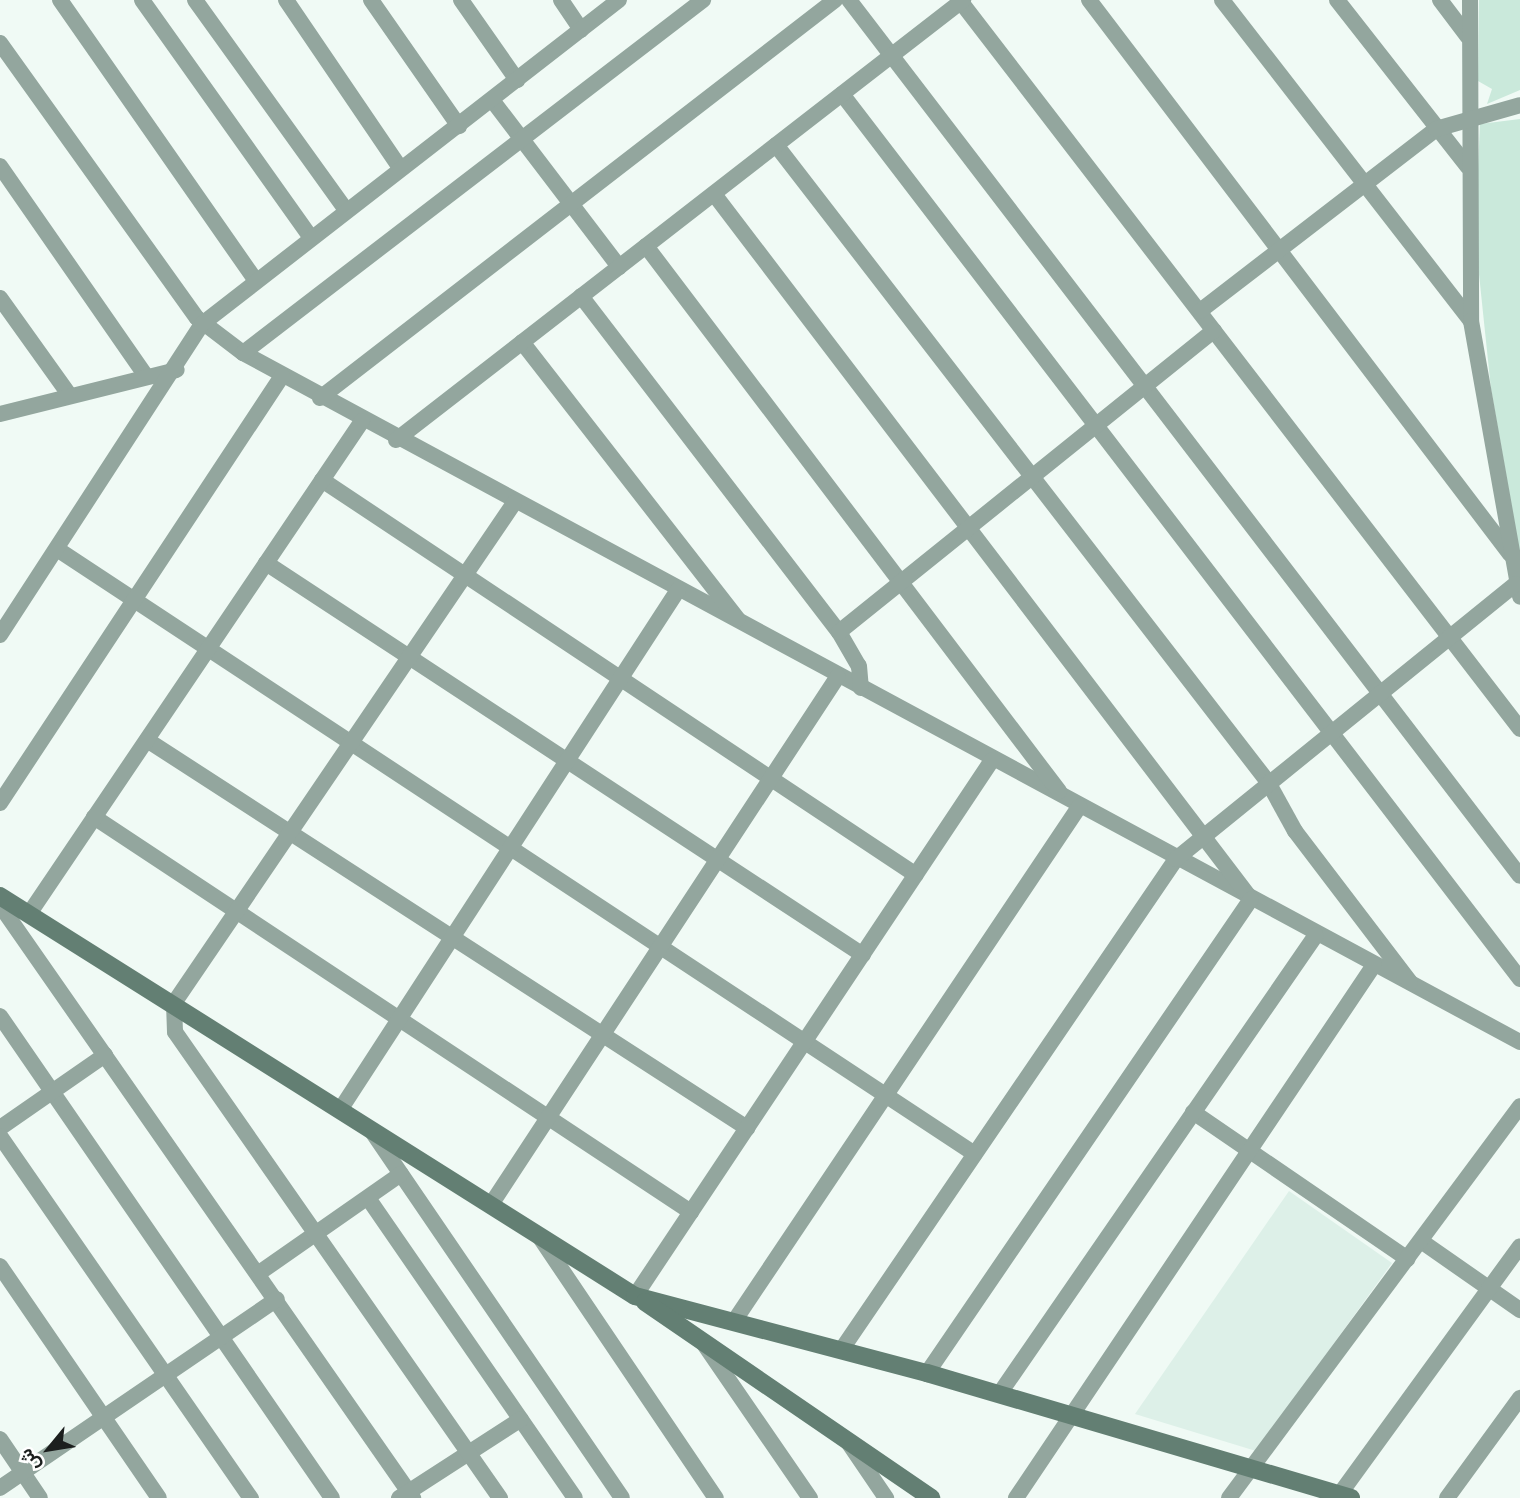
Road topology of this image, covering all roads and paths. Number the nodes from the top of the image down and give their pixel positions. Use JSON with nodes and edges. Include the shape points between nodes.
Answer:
{"nodes":[{"id":1,"x":60,"y":0,"type":"edge"},
{"id":2,"x":142,"y":0,"type":"edge"},
{"id":3,"x":195,"y":0,"type":"edge"},
{"id":4,"x":286,"y":0,"type":"edge"},
{"id":5,"x":371,"y":0,"type":"edge"},
{"id":6,"x":461,"y":0,"type":"edge"},
{"id":7,"x":561,"y":0,"type":"edge"},
{"id":8,"x":619,"y":0,"type":"edge"},
{"id":9,"x":703,"y":0,"type":"edge"},
{"id":10,"x":835,"y":0,"type":"edge"},
{"id":11,"x":849,"y":0,"type":"edge"},
{"id":12,"x":1089,"y":0,"type":"edge"},
{"id":13,"x":1222,"y":0,"type":"edge"},
{"id":14,"x":1337,"y":0,"type":"edge"},
{"id":15,"x":1440,"y":0,"type":"edge"},
{"id":16,"x":1470,"y":0,"type":"edge"},
{"id":17,"x":962,"y":1,"type":"edge"},
{"id":18,"x":581,"y":30,"type":"junction"},
{"id":19,"x":1468,"y":37,"type":"junction"},
{"id":20,"x":0,"y":43,"type":"edge"},
{"id":21,"x":895,"y":53,"type":"junction"},
{"id":22,"x":517,"y":80,"type":"junction"},
{"id":23,"x":842,"y":94,"type":"junction"},
{"id":24,"x":492,"y":100,"type":"junction"},
{"id":25,"x":1520,"y":105,"type":"edge"},
{"id":26,"x":1473,"y":116,"type":"junction"},
{"id":27,"x":459,"y":126,"type":"junction"},
{"id":28,"x":1436,"y":129,"type":"junction"},
{"id":29,"x":524,"y":140,"type":"junction"},
{"id":30,"x":776,"y":145,"type":"junction"},
{"id":31,"x":0,"y":166,"type":"edge"},
{"id":32,"x":400,"y":166,"type":"junction"},
{"id":33,"x":1468,"y":167,"type":"junction"},
{"id":34,"x":1368,"y":183,"type":"junction"},
{"id":35,"x":714,"y":194,"type":"junction"},
{"id":36,"x":574,"y":204,"type":"junction"},
{"id":37,"x":345,"y":209,"type":"junction"},
{"id":38,"x":310,"y":236,"type":"junction"},
{"id":39,"x":646,"y":246,"type":"junction"},
{"id":40,"x":1283,"y":248,"type":"junction"},
{"id":41,"x":619,"y":267,"type":"junction"},
{"id":42,"x":254,"y":278,"type":"junction"},
{"id":43,"x":581,"y":296,"type":"junction"},
{"id":44,"x":0,"y":298,"type":"edge"},
{"id":45,"x":1200,"y":311,"type":"junction"},
{"id":46,"x":1471,"y":321,"type":"junction"},
{"id":47,"x":202,"y":324,"type":"junction"},
{"id":48,"x":1214,"y":330,"type":"junction"},
{"id":49,"x":522,"y":342,"type":"junction"},
{"id":50,"x":243,"y":353,"type":"junction"},
{"id":51,"x":177,"y":370,"type":"junction"},
{"id":52,"x":145,"y":375,"type":"junction"},
{"id":53,"x":282,"y":376,"type":"junction"},
{"id":54,"x":1146,"y":384,"type":"junction"},
{"id":55,"x":68,"y":393,"type":"junction"},
{"id":56,"x":320,"y":398,"type":"junction"},
{"id":57,"x":0,"y":414,"type":"edge"},
{"id":58,"x":362,"y":421,"type":"junction"},
{"id":59,"x":1096,"y":425,"type":"junction"},
{"id":60,"x":396,"y":440,"type":"junction"},
{"id":61,"x":1028,"y":479,"type":"junction"},
{"id":62,"x":322,"y":480,"type":"junction"},
{"id":63,"x":514,"y":503,"type":"junction"},
{"id":64,"x":966,"y":528,"type":"junction"},
{"id":65,"x":57,"y":549,"type":"junction"},
{"id":66,"x":1510,"y":554,"type":"junction"},
{"id":67,"x":266,"y":562,"type":"junction"},
{"id":68,"x":465,"y":575,"type":"junction"},
{"id":69,"x":901,"y":579,"type":"junction"},
{"id":70,"x":678,"y":590,"type":"junction"},
{"id":71,"x":1518,"y":591,"type":"edge"},
{"id":72,"x":134,"y":600,"type":"junction"},
{"id":73,"x":6,"y":613,"type":"edge"},
{"id":74,"x":742,"y":624,"type":"junction"},
{"id":75,"x":839,"y":632,"type":"junction"},
{"id":76,"x":0,"y":635,"type":"edge"},
{"id":77,"x":1450,"y":638,"type":"junction"},
{"id":78,"x":208,"y":649,"type":"junction"},
{"id":79,"x":409,"y":657,"type":"junction"},
{"id":80,"x":838,"y":677,"type":"junction"},
{"id":81,"x":620,"y":678,"type":"junction"},
{"id":82,"x":860,"y":688,"type":"junction"},
{"id":83,"x":1381,"y":693,"type":"junction"},
{"id":84,"x":1520,"y":729,"type":"edge"},
{"id":85,"x":1331,"y":733,"type":"junction"},
{"id":86,"x":147,"y":740,"type":"junction"},
{"id":87,"x":351,"y":743,"type":"junction"},
{"id":88,"x":992,"y":760,"type":"junction"},
{"id":89,"x":567,"y":761,"type":"junction"},
{"id":90,"x":771,"y":779,"type":"junction"},
{"id":91,"x":1268,"y":782,"type":"junction"},
{"id":92,"x":1061,"y":793,"type":"junction"},
{"id":93,"x":0,"y":803,"type":"edge"},
{"id":94,"x":1079,"y":807,"type":"junction"},
{"id":95,"x":94,"y":817,"type":"junction"},
{"id":96,"x":290,"y":832,"type":"junction"},
{"id":97,"x":1202,"y":836,"type":"junction"},
{"id":98,"x":510,"y":848,"type":"junction"},
{"id":99,"x":1176,"y":859,"type":"junction"},
{"id":100,"x":718,"y":860,"type":"junction"},
{"id":101,"x":916,"y":875,"type":"junction"},
{"id":102,"x":1520,"y":876,"type":"edge"},
{"id":103,"x":0,"y":896,"type":"edge"},
{"id":104,"x":1251,"y":900,"type":"junction"},
{"id":105,"x":0,"y":905,"type":"edge"},
{"id":106,"x":236,"y":911,"type":"junction"},
{"id":107,"x":29,"y":914,"type":"junction"},
{"id":108,"x":1316,"y":934,"type":"junction"},
{"id":109,"x":452,"y":938,"type":"junction"},
{"id":110,"x":660,"y":947,"type":"junction"},
{"id":111,"x":863,"y":955,"type":"junction"},
{"id":112,"x":1374,"y":965,"type":"junction"},
{"id":113,"x":1520,"y":979,"type":"edge"},
{"id":114,"x":1413,"y":987,"type":"junction"},
{"id":115,"x":174,"y":1003,"type":"junction"},
{"id":116,"x":0,"y":1016,"type":"edge"},
{"id":117,"x":400,"y":1019,"type":"junction"},
{"id":118,"x":603,"y":1035,"type":"junction"},
{"id":119,"x":804,"y":1042,"type":"junction"},
{"id":120,"x":1520,"y":1042,"type":"edge"},
{"id":121,"x":105,"y":1055,"type":"junction"},
{"id":122,"x":54,"y":1091,"type":"junction"},
{"id":123,"x":886,"y":1096,"type":"junction"},
{"id":124,"x":1520,"y":1106,"type":"edge"},
{"id":125,"x":342,"y":1107,"type":"junction"},
{"id":126,"x":1194,"y":1112,"type":"junction"},
{"id":127,"x":549,"y":1117,"type":"junction"},
{"id":128,"x":366,"y":1122,"type":"junction"},
{"id":129,"x":0,"y":1128,"type":"edge"},
{"id":130,"x":747,"y":1128,"type":"junction"},
{"id":131,"x":0,"y":1136,"type":"edge"},
{"id":132,"x":1249,"y":1151,"type":"junction"},
{"id":133,"x":975,"y":1154,"type":"junction"},
{"id":134,"x":401,"y":1174,"type":"junction"},
{"id":135,"x":368,"y":1198,"type":"junction"},
{"id":136,"x":492,"y":1203,"type":"junction"},
{"id":137,"x":691,"y":1212,"type":"junction"},
{"id":138,"x":536,"y":1231,"type":"junction"},
{"id":139,"x":315,"y":1234,"type":"junction"},
{"id":140,"x":1422,"y":1241,"type":"junction"},
{"id":141,"x":1520,"y":1246,"type":"edge"},
{"id":142,"x":1408,"y":1259,"type":"junction"},
{"id":143,"x":0,"y":1266,"type":"edge"},
{"id":144,"x":259,"y":1273,"type":"junction"},
{"id":145,"x":1489,"y":1288,"type":"junction"},
{"id":146,"x":635,"y":1296,"type":"junction"},
{"id":147,"x":277,"y":1299,"type":"junction"},
{"id":148,"x":1520,"y":1310,"type":"edge"},
{"id":149,"x":735,"y":1320,"type":"junction"},
{"id":150,"x":220,"y":1338,"type":"junction"},
{"id":151,"x":702,"y":1342,"type":"junction"},
{"id":152,"x":842,"y":1349,"type":"junction"},
{"id":153,"x":926,"y":1373,"type":"junction"},
{"id":154,"x":166,"y":1375,"type":"junction"},
{"id":155,"x":1000,"y":1393,"type":"junction"},
{"id":156,"x":1520,"y":1398,"type":"edge"},
{"id":157,"x":1072,"y":1415,"type":"junction"},
{"id":158,"x":104,"y":1418,"type":"junction"},
{"id":159,"x":521,"y":1419,"type":"junction"},
{"id":160,"x":0,"y":1439,"type":"edge"},
{"id":161,"x":846,"y":1440,"type":"junction"},
{"id":162,"x":469,"y":1451,"type":"junction"},
{"id":163,"x":1253,"y":1470,"type":"junction"},
{"id":164,"x":22,"y":1472,"type":"junction"},
{"id":165,"x":0,"y":1488,"type":"edge"},
{"id":166,"x":407,"y":1496,"type":"edge"},
{"id":167,"x":1342,"y":1497,"type":"edge"},
{"id":168,"x":40,"y":1498,"type":"edge"},
{"id":169,"x":159,"y":1498,"type":"edge"},
{"id":170,"x":251,"y":1498,"type":"edge"},
{"id":171,"x":332,"y":1498,"type":"edge"},
{"id":172,"x":500,"y":1498,"type":"edge"},
{"id":173,"x":575,"y":1498,"type":"edge"},
{"id":174,"x":622,"y":1498,"type":"edge"},
{"id":175,"x":716,"y":1498,"type":"edge"},
{"id":176,"x":810,"y":1498,"type":"edge"},
{"id":177,"x":886,"y":1498,"type":"edge"},
{"id":178,"x":931,"y":1498,"type":"edge"},
{"id":179,"x":1016,"y":1498,"type":"edge"},
{"id":180,"x":1229,"y":1498,"type":"edge"},
{"id":181,"x":1447,"y":1498,"type":"edge"}],
"edges":[{"from":1,"to":42,"type":"street"},
{"from":2,"to":38,"type":"street"},
{"from":3,"to":37,"type":"street"},
{"from":4,"to":32,"type":"street"},
{"from":5,"to":27,"type":"street"},
{"from":6,"to":22,"type":"street"},
{"from":7,"to":18,"type":"street"},
{"from":8,"to":18,"type":"street"},
{"from":9,"to":29,"type":"street"},
{"from":10,"to":36,"type":"street"},
{"from":11,"to":21,"type":"street"},
{"from":12,"to":40,"type":"street"},
{"from":13,"to":34,"type":"street"},
{"from":14,"to":28,"type":"street"},
{"from":15,"to":19,"type":"street"},
{"from":16,"to":19,"type":"street"},
{"from":17,"to":21,"type":"street"},
{"from":17,"to":45,"type":"street"},
{"from":18,"to":22,"type":"street"},
{"from":19,"to":26,"type":"street"},
{"from":20,"to":47,"type":"street"},
{"from":21,"to":23,"type":"street"},
{"from":21,"to":54,"type":"street"},
{"from":22,"to":24,"type":"street"},
{"from":23,"to":30,"type":"street"},
{"from":23,"to":59,"type":"street"},
{"from":24,"to":27,"type":"street"},
{"from":24,"to":29,"type":"street"},
{"from":25,"to":26,"type":"street"},
{"from":26,"to":28,"type":"street"},
{"from":26,"to":33,"type":"street"},
{"from":27,"to":32,"type":"street"},
{"from":28,"to":33,"type":"street"},
{"from":28,"to":34,"type":"street"},
{"from":29,"to":36,"type":"street"},
{"from":29,"to":50,"type":"street"},
{"from":30,"to":35,"type":"street"},
{"from":30,"to":61,"type":"street"},
{"from":31,"to":52,"type":"street"},
{"from":32,"to":37,"type":"street"},
{"from":33,"to":46,"type":"street"},
{"from":34,"to":40,"type":"street"},
{"from":34,"to":46,"type":"street"},
{"from":35,"to":39,"type":"street"},
{"from":35,"to":64,"type":"street"},
{"from":36,"to":41,"type":"street"},
{"from":36,"to":56,"type":"street"},
{"from":37,"to":38,"type":"street"},
{"from":38,"to":42,"type":"street"},
{"from":39,"to":41,"type":"street"},
{"from":39,"to":69,"type":"street"},
{"from":40,"to":45,"type":"street"},
{"from":40,"to":66,"type":"street"},
{"from":41,"to":43,"type":"street"},
{"from":42,"to":47,"type":"street"},
{"from":43,"to":49,"type":"street"},
{"from":43,"to":75,"type":"street"},
{"from":44,"to":55,"type":"street"},
{"from":45,"to":48,"type":"street"},
{"from":46,"to":66,"type":"street"},
{"from":47,"to":50,"type":"street"},
{"from":47,"to":51,"type":"street"},
{"from":48,"to":54,"type":"street"},
{"from":48,"to":77,"type":"street"},
{"from":49,"to":60,"type":"street"},
{"from":49,"to":74,"type":"street"},
{"from":50,"to":53,"type":"street"},
{"from":51,"to":52,"type":"street"},
{"from":51,"to":65,"type":"street","via":[[98,478]]},
{"from":52,"to":55,"type":"street"},
{"from":53,"to":56,"type":"street"},
{"from":53,"to":72,"type":"street"},
{"from":54,"to":59,"type":"street"},
{"from":54,"to":83,"type":"street"},
{"from":55,"to":57,"type":"street"},
{"from":56,"to":58,"type":"street"},
{"from":58,"to":60,"type":"street"},
{"from":58,"to":62,"type":"street"},
{"from":59,"to":61,"type":"street"},
{"from":59,"to":85,"type":"street"},
{"from":60,"to":63,"type":"street"},
{"from":61,"to":64,"type":"street"},
{"from":61,"to":91,"type":"street"},
{"from":62,"to":67,"type":"street"},
{"from":62,"to":68,"type":"street"},
{"from":63,"to":68,"type":"street"},
{"from":63,"to":70,"type":"street"},
{"from":64,"to":69,"type":"street"},
{"from":64,"to":97,"type":"street"},
{"from":65,"to":72,"type":"street"},
{"from":65,"to":73,"type":"street"},
{"from":66,"to":71,"type":"street"},
{"from":67,"to":78,"type":"street"},
{"from":67,"to":79,"type":"street"},
{"from":68,"to":79,"type":"street"},
{"from":68,"to":81,"type":"street"},
{"from":69,"to":75,"type":"street"},
{"from":69,"to":92,"type":"street"},
{"from":70,"to":74,"type":"street"},
{"from":70,"to":81,"type":"street"},
{"from":71,"to":77,"type":"street"},
{"from":72,"to":78,"type":"street"},
{"from":72,"to":93,"type":"street"},
{"from":73,"to":76,"type":"street"},
{"from":74,"to":80,"type":"street"},
{"from":75,"to":82,"type":"street","via":[[859,666]]},
{"from":77,"to":83,"type":"street"},
{"from":77,"to":84,"type":"street"},
{"from":78,"to":86,"type":"street"},
{"from":78,"to":87,"type":"street"},
{"from":79,"to":87,"type":"street"},
{"from":79,"to":89,"type":"street"},
{"from":80,"to":82,"type":"street"},
{"from":80,"to":90,"type":"street"},
{"from":81,"to":89,"type":"street"},
{"from":81,"to":90,"type":"street"},
{"from":82,"to":88,"type":"street"},
{"from":83,"to":85,"type":"street"},
{"from":83,"to":102,"type":"street"},
{"from":85,"to":91,"type":"street"},
{"from":85,"to":113,"type":"street"},
{"from":86,"to":95,"type":"street"},
{"from":86,"to":96,"type":"street"},
{"from":87,"to":96,"type":"street"},
{"from":87,"to":98,"type":"street"},
{"from":88,"to":92,"type":"street"},
{"from":88,"to":101,"type":"street"},
{"from":89,"to":98,"type":"street"},
{"from":89,"to":100,"type":"street"},
{"from":90,"to":100,"type":"street"},
{"from":90,"to":101,"type":"street"},
{"from":91,"to":97,"type":"street"},
{"from":91,"to":114,"type":"street","via":[[1295,831]]},
{"from":92,"to":94,"type":"street"},
{"from":94,"to":99,"type":"street"},
{"from":94,"to":123,"type":"street"},
{"from":95,"to":106,"type":"street"},
{"from":95,"to":107,"type":"street"},
{"from":96,"to":106,"type":"street"},
{"from":96,"to":109,"type":"street"},
{"from":97,"to":99,"type":"street"},
{"from":97,"to":104,"type":"street"},
{"from":98,"to":109,"type":"street"},
{"from":98,"to":110,"type":"street"},
{"from":99,"to":104,"type":"street"},
{"from":99,"to":133,"type":"street"},
{"from":100,"to":110,"type":"street"},
{"from":100,"to":111,"type":"street"},
{"from":101,"to":111,"type":"street"},
{"from":103,"to":107,"type":"main road"},
{"from":104,"to":108,"type":"street"},
{"from":104,"to":153,"type":"street"},
{"from":105,"to":121,"type":"street"},
{"from":106,"to":115,"type":"street"},
{"from":106,"to":117,"type":"street"},
{"from":107,"to":115,"type":"main road"},
{"from":108,"to":112,"type":"street"},
{"from":108,"to":126,"type":"street"},
{"from":109,"to":117,"type":"street"},
{"from":109,"to":118,"type":"street"},
{"from":110,"to":118,"type":"street"},
{"from":110,"to":119,"type":"street"},
{"from":111,"to":119,"type":"street"},
{"from":112,"to":114,"type":"street"},
{"from":112,"to":132,"type":"street"},
{"from":114,"to":120,"type":"street"},
{"from":115,"to":125,"type":"main road"},
{"from":115,"to":139,"type":"street","via":[[175,1032]]},
{"from":116,"to":122,"type":"street"},
{"from":117,"to":125,"type":"street"},
{"from":117,"to":127,"type":"street"},
{"from":118,"to":127,"type":"street"},
{"from":118,"to":130,"type":"street"},
{"from":119,"to":123,"type":"street"},
{"from":119,"to":130,"type":"street"},
{"from":121,"to":122,"type":"street"},
{"from":121,"to":144,"type":"street"},
{"from":122,"to":129,"type":"street"},
{"from":122,"to":150,"type":"street"},
{"from":123,"to":133,"type":"street"},
{"from":123,"to":149,"type":"street"},
{"from":124,"to":140,"type":"street"},
{"from":125,"to":128,"type":"main road"},
{"from":126,"to":132,"type":"street"},
{"from":126,"to":155,"type":"street"},
{"from":127,"to":136,"type":"street"},
{"from":127,"to":137,"type":"street"},
{"from":128,"to":134,"type":"street"},
{"from":128,"to":136,"type":"main road"},
{"from":130,"to":137,"type":"street"},
{"from":131,"to":154,"type":"street"},
{"from":132,"to":142,"type":"street"},
{"from":132,"to":157,"type":"street"},
{"from":133,"to":152,"type":"street"},
{"from":134,"to":135,"type":"street"},
{"from":134,"to":174,"type":"street"},
{"from":135,"to":139,"type":"street"},
{"from":135,"to":159,"type":"street"},
{"from":136,"to":138,"type":"main road"},
{"from":137,"to":146,"type":"street"},
{"from":138,"to":146,"type":"main road"},
{"from":138,"to":175,"type":"street"},
{"from":139,"to":144,"type":"street"},
{"from":139,"to":162,"type":"street"},
{"from":140,"to":142,"type":"street"},
{"from":140,"to":145,"type":"street"},
{"from":141,"to":145,"type":"street"},
{"from":142,"to":163,"type":"street"},
{"from":143,"to":158,"type":"street"},
{"from":144,"to":147,"type":"street"},
{"from":145,"to":148,"type":"street"},
{"from":145,"to":167,"type":"street"},
{"from":146,"to":149,"type":"main road"},
{"from":146,"to":151,"type":"main road"},
{"from":147,"to":150,"type":"street"},
{"from":147,"to":166,"type":"street"},
{"from":149,"to":152,"type":"main road"},
{"from":150,"to":154,"type":"street"},
{"from":150,"to":171,"type":"street"},
{"from":151,"to":161,"type":"main road"},
{"from":151,"to":176,"type":"street"},
{"from":152,"to":153,"type":"main road"},
{"from":153,"to":155,"type":"main road"},
{"from":154,"to":158,"type":"street"},
{"from":154,"to":170,"type":"street"},
{"from":155,"to":157,"type":"main road"},
{"from":156,"to":181,"type":"street"},
{"from":157,"to":163,"type":"main road"},
{"from":157,"to":179,"type":"street"},
{"from":158,"to":164,"type":"street"},
{"from":158,"to":169,"type":"street"},
{"from":159,"to":162,"type":"street"},
{"from":159,"to":173,"type":"street"},
{"from":160,"to":164,"type":"street"},
{"from":161,"to":177,"type":"street"},
{"from":161,"to":178,"type":"main road"},
{"from":162,"to":166,"type":"street"},
{"from":162,"to":172,"type":"street"},
{"from":163,"to":167,"type":"main road"},
{"from":163,"to":180,"type":"street"},
{"from":164,"to":165,"type":"street"},
{"from":164,"to":168,"type":"street"}]}
